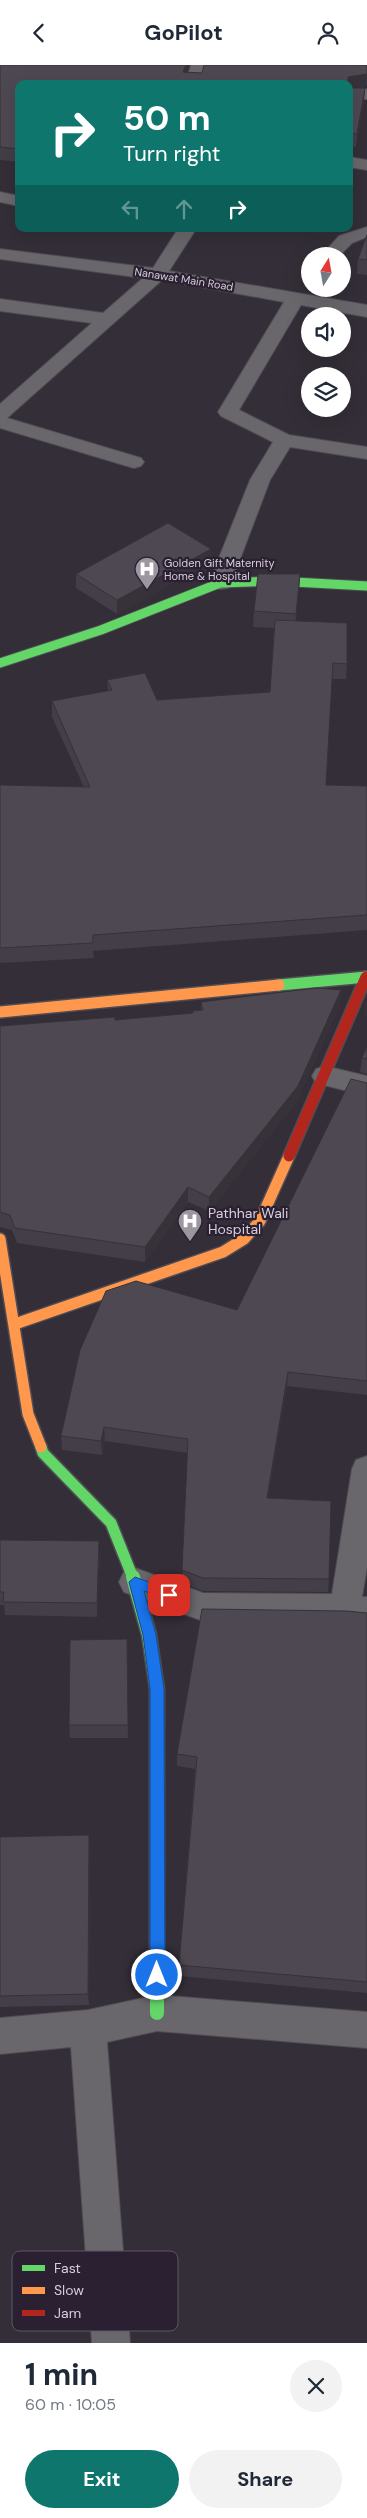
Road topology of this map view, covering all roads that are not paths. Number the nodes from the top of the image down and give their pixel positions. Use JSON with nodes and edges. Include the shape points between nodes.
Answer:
{"nodes":[{"id":1,"x":199,"y":65,"type":"edge"},
{"id":2,"x":194,"y":80,"type":"edge"},
{"id":3,"x":367,"y":94,"type":"edge"},
{"id":4,"x":353,"y":95,"type":"edge"},
{"id":5,"x":353,"y":163,"type":"edge"},
{"id":6,"x":367,"y":165,"type":"edge"},
{"id":7,"x":0,"y":197,"type":"edge"},
{"id":8,"x":15,"y":200,"type":"edge"},
{"id":9,"x":185,"y":232,"type":"edge"},
{"id":10,"x":367,"y":232,"type":"edge"},
{"id":11,"x":336,"y":247,"type":"edge"},
{"id":12,"x":0,"y":254,"type":"edge"},
{"id":13,"x":158,"y":274,"type":"junction"},
{"id":14,"x":301,"y":295,"type":"edge"},
{"id":15,"x":302,"y":297,"type":"edge"},
{"id":16,"x":311,"y":297,"type":"edge"},
{"id":17,"x":0,"y":305,"type":"edge"},
{"id":18,"x":367,"y":311,"type":"edge"},
{"id":19,"x":108,"y":319,"type":"junction"},
{"id":20,"x":0,"y":414,"type":"edge"},
{"id":21,"x":0,"y":422,"type":"edge"},
{"id":22,"x":284,"y":440,"type":"junction"},
{"id":23,"x":367,"y":453,"type":"edge"},
{"id":24,"x":134,"y":462,"type":"dead end"},
{"id":25,"x":220,"y":583,"type":"junction"},
{"id":26,"x":367,"y":586,"type":"edge"},
{"id":27,"x":0,"y":663,"type":"edge"},
{"id":28,"x":366,"y":977,"type":"edge"},
{"id":29,"x":0,"y":1013,"type":"edge"},
{"id":30,"x":325,"y":1076,"type":"junction"},
{"id":31,"x":367,"y":1086,"type":"edge"},
{"id":32,"x":0,"y":1239,"type":"edge"},
{"id":33,"x":15,"y":1324,"type":"junction"},
{"id":34,"x":367,"y":1469,"type":"edge"},
{"id":35,"x":135,"y":1582,"type":"junction"},
{"id":36,"x":356,"y":1610,"type":"edge"},
{"id":37,"x":157,"y":2013,"type":"junction"},
{"id":38,"x":88,"y":2028,"type":"junction"},
{"id":39,"x":367,"y":2030,"type":"edge"},
{"id":40,"x":0,"y":2035,"type":"edge"},
{"id":41,"x":104,"y":2251,"type":"edge"}],
"edges":[{"from":1,"to":2,"type":"street"},
{"from":3,"to":4,"type":"street"},
{"from":5,"to":6,"type":"street"},
{"from":7,"to":8,"type":"street"},
{"from":9,"to":13,"type":"street"},
{"from":10,"to":11,"type":"street","via":[[346,237]]},
{"from":12,"to":13,"type":"street","name":"Nanawat Main Road"},
{"from":13,"to":14,"type":"street","name":"Nanawat Main Road"},
{"from":13,"to":19,"type":"street"},
{"from":15,"to":22,"type":"street","via":[[228,412]]},
{"from":16,"to":18,"type":"street","name":"Nanawat Main Road"},
{"from":17,"to":19,"type":"street"},
{"from":19,"to":20,"type":"street"},
{"from":21,"to":24,"type":"street"},
{"from":22,"to":23,"type":"street"},
{"from":22,"to":25,"type":"street","via":[[260,480]]},
{"from":25,"to":26,"type":"street","via":[[276,581]]},
{"from":25,"to":27,"type":"street","via":[[101,630]]},
{"from":28,"to":29,"type":"street"},
{"from":28,"to":30,"type":"street"},
{"from":30,"to":31,"type":"street"},
{"from":30,"to":33,"type":"street","via":[[260,1221],[244,1239],[223,1252]]},
{"from":32,"to":33,"type":"street"},
{"from":33,"to":35,"type":"street","via":[[28,1414],[43,1453],[111,1523]]},
{"from":34,"to":36,"type":"street"},
{"from":35,"to":36,"type":"street","via":[[203,1607]]},
{"from":35,"to":37,"type":"street","via":[[149,1635],[157,1689]]},
{"from":37,"to":38,"type":"street"},
{"from":37,"to":39,"type":"street"},
{"from":38,"to":40,"type":"street"},
{"from":38,"to":41,"type":"street"}]}
